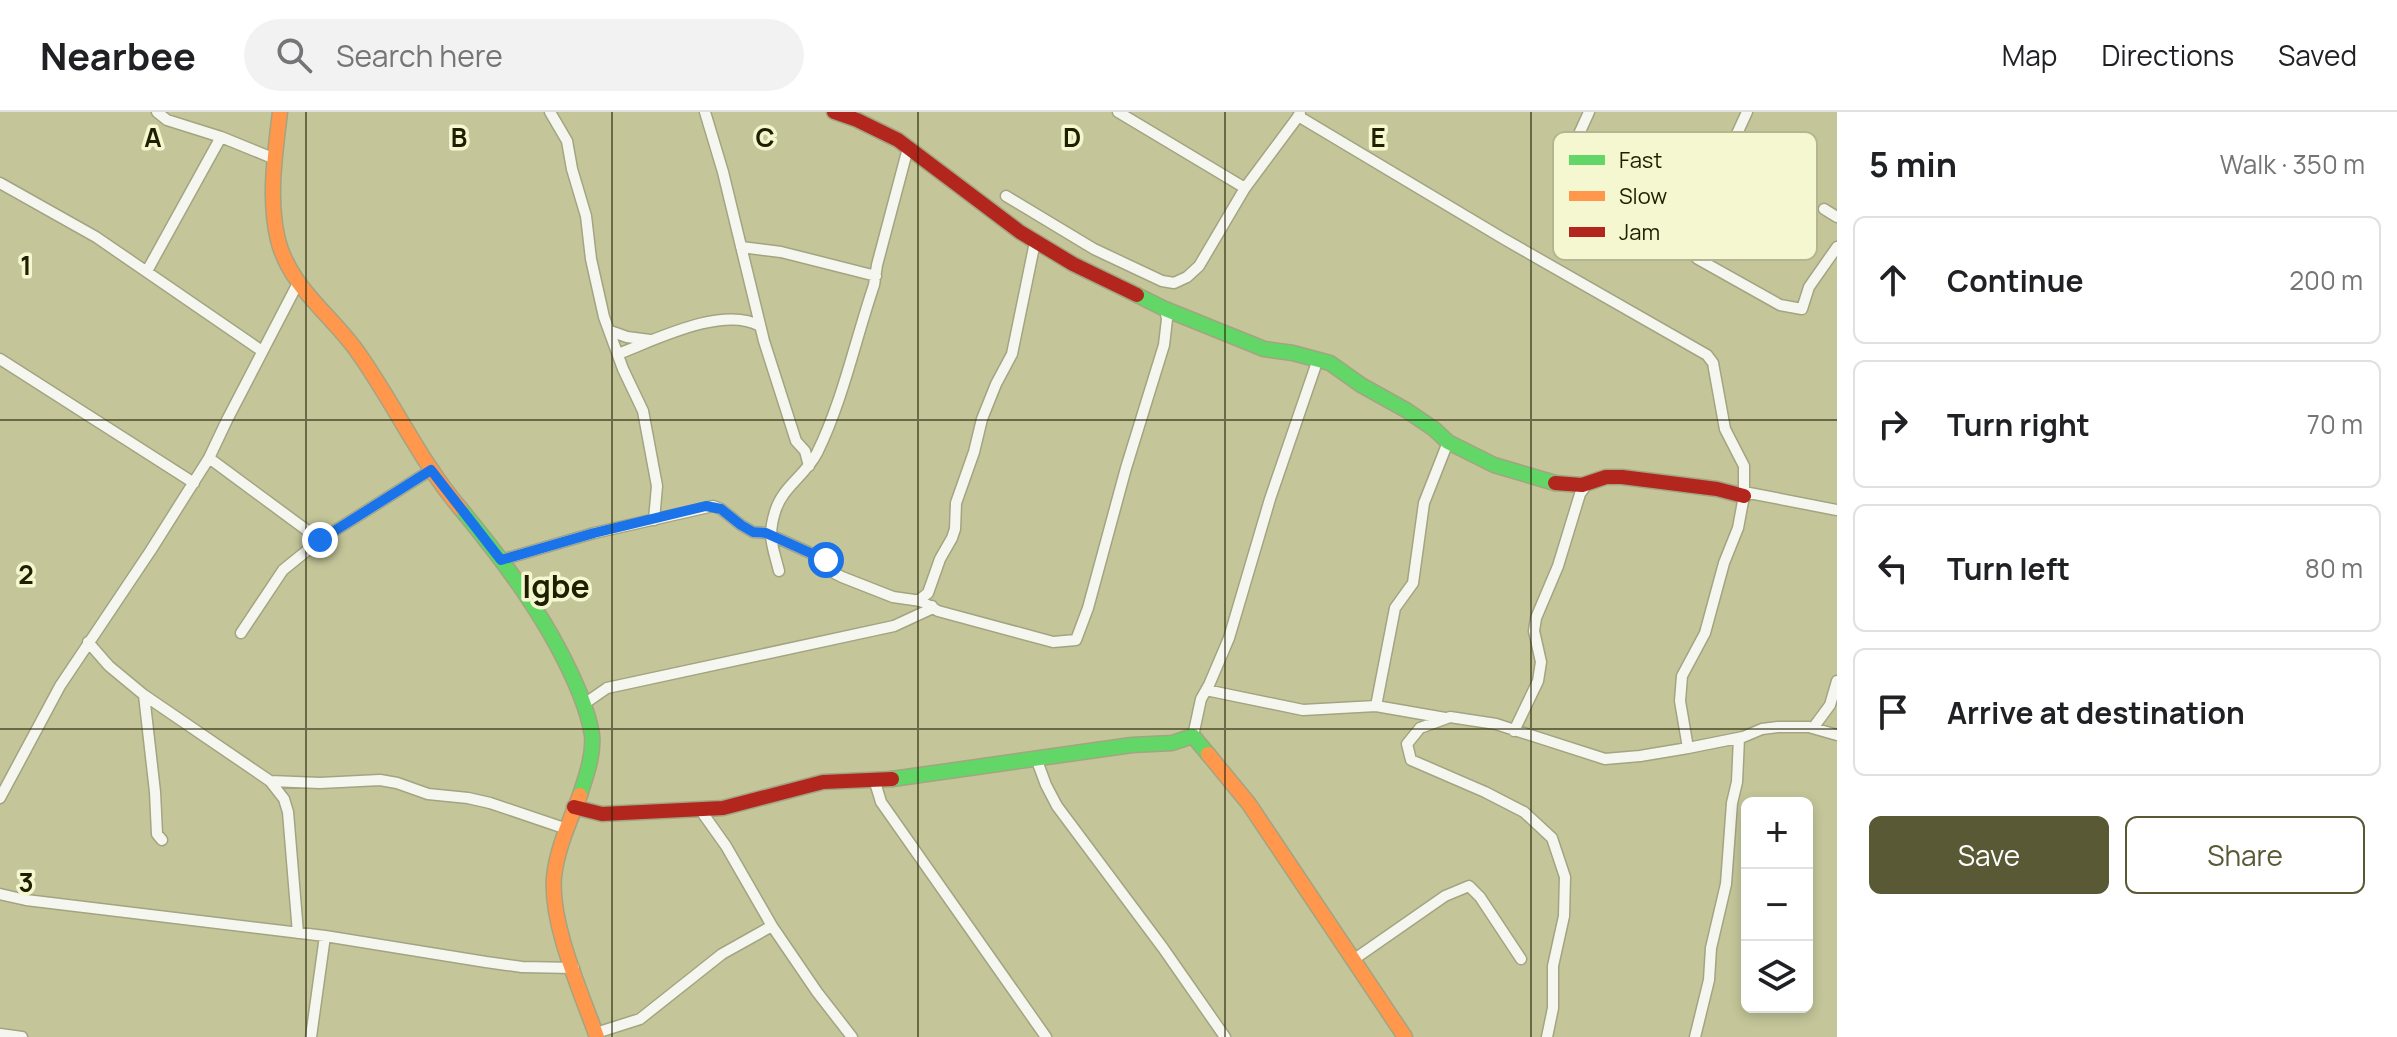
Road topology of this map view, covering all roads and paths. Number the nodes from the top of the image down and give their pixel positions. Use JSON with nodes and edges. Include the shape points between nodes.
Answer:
{"nodes":[{"id":1,"x":157,"y":112,"type":"edge"},
{"id":2,"x":280,"y":112,"type":"edge"},
{"id":3,"x":550,"y":112,"type":"edge"},
{"id":4,"x":705,"y":112,"type":"edge"},
{"id":5,"x":834,"y":112,"type":"edge"},
{"id":6,"x":1118,"y":112,"type":"edge"},
{"id":7,"x":1589,"y":112,"type":"edge"},
{"id":8,"x":1747,"y":112,"type":"edge"},
{"id":9,"x":1300,"y":114,"type":"edge"},
{"id":10,"x":1580,"y":132,"type":"edge"},
{"id":11,"x":1738,"y":132,"type":"edge"},
{"id":12,"x":221,"y":137,"type":"junction"},
{"id":13,"x":908,"y":148,"type":"junction"},
{"id":14,"x":275,"y":159,"type":"junction"},
{"id":15,"x":0,"y":183,"type":"edge"},
{"id":16,"x":1245,"y":188,"type":"junction"},
{"id":17,"x":1006,"y":196,"type":"dead end"},
{"id":18,"x":1824,"y":209,"type":"dead end"},
{"id":19,"x":1837,"y":217,"type":"edge"},
{"id":20,"x":1035,"y":242,"type":"junction"},
{"id":21,"x":741,"y":247,"type":"junction"},
{"id":22,"x":1837,"y":247,"type":"edge"},
{"id":23,"x":1700,"y":260,"type":"edge"},
{"id":24,"x":147,"y":271,"type":"junction"},
{"id":25,"x":876,"y":276,"type":"junction"},
{"id":26,"x":298,"y":283,"type":"junction"},
{"id":27,"x":1165,"y":309,"type":"junction"},
{"id":28,"x":756,"y":319,"type":"junction"},
{"id":29,"x":610,"y":331,"type":"junction"},
{"id":30,"x":652,"y":340,"type":"junction"},
{"id":31,"x":262,"y":351,"type":"junction"},
{"id":32,"x":618,"y":354,"type":"junction"},
{"id":33,"x":0,"y":359,"type":"edge"},
{"id":34,"x":1318,"y":359,"type":"junction"},
{"id":35,"x":1448,"y":442,"type":"junction"},
{"id":36,"x":818,"y":449,"type":"junction"},
{"id":37,"x":805,"y":451,"type":"junction"},
{"id":38,"x":209,"y":458,"type":"junction"},
{"id":39,"x":809,"y":466,"type":"junction"},
{"id":40,"x":431,"y":470,"type":"junction"},
{"id":41,"x":194,"y":483,"type":"junction"},
{"id":42,"x":1581,"y":488,"type":"junction"},
{"id":43,"x":1744,"y":494,"type":"junction"},
{"id":44,"x":1837,"y":510,"type":"edge"},
{"id":45,"x":654,"y":520,"type":"junction"},
{"id":46,"x":769,"y":535,"type":"junction"},
{"id":47,"x":320,"y":540,"type":"junction"},
{"id":48,"x":501,"y":560,"type":"junction"},
{"id":49,"x":779,"y":571,"type":"dead end"},
{"id":50,"x":928,"y":593,"type":"junction"},
{"id":51,"x":918,"y":601,"type":"junction"},
{"id":52,"x":933,"y":608,"type":"junction"},
{"id":53,"x":241,"y":633,"type":"dead end"},
{"id":54,"x":88,"y":642,"type":"junction"},
{"id":55,"x":1837,"y":681,"type":"edge"},
{"id":56,"x":1206,"y":690,"type":"junction"},
{"id":57,"x":144,"y":695,"type":"junction"},
{"id":58,"x":584,"y":704,"type":"junction"},
{"id":59,"x":1376,"y":706,"type":"junction"},
{"id":60,"x":1445,"y":718,"type":"junction"},
{"id":61,"x":1813,"y":728,"type":"junction"},
{"id":62,"x":1514,"y":731,"type":"junction"},
{"id":63,"x":1837,"y":735,"type":"edge"},
{"id":64,"x":1193,"y":736,"type":"junction"},
{"id":65,"x":1739,"y":738,"type":"junction"},
{"id":66,"x":1688,"y":748,"type":"junction"},
{"id":67,"x":1036,"y":758,"type":"junction"},
{"id":68,"x":0,"y":772,"type":"edge"},
{"id":69,"x":14,"y":775,"type":"junction"},
{"id":70,"x":874,"y":779,"type":"junction"},
{"id":71,"x":270,"y":781,"type":"junction"},
{"id":72,"x":0,"y":798,"type":"edge"},
{"id":73,"x":574,"y":807,"type":"junction"},
{"id":74,"x":699,"y":808,"type":"junction"},
{"id":75,"x":567,"y":829,"type":"junction"},
{"id":76,"x":162,"y":840,"type":"dead end"},
{"id":77,"x":0,"y":894,"type":"edge"},
{"id":78,"x":772,"y":926,"type":"junction"},
{"id":79,"x":298,"y":933,"type":"junction"},
{"id":80,"x":325,"y":936,"type":"junction"},
{"id":81,"x":1521,"y":959,"type":"dead end"},
{"id":82,"x":1353,"y":960,"type":"junction"},
{"id":83,"x":574,"y":968,"type":"junction"},
{"id":84,"x":0,"y":1034,"type":"edge"},
{"id":85,"x":596,"y":1035,"type":"edge"},
{"id":86,"x":22,"y":1037,"type":"edge"},
{"id":87,"x":311,"y":1037,"type":"edge"},
{"id":88,"x":852,"y":1037,"type":"edge"},
{"id":89,"x":1046,"y":1037,"type":"edge"},
{"id":90,"x":1225,"y":1037,"type":"edge"},
{"id":91,"x":1405,"y":1037,"type":"edge"},
{"id":92,"x":1547,"y":1037,"type":"edge"},
{"id":93,"x":1695,"y":1037,"type":"edge"}],
"edges":[{"from":1,"to":12,"type":"street"},
{"from":2,"to":14,"type":"street"},
{"from":3,"to":29,"type":"street","via":[[567,141],[600,305]]},
{"from":4,"to":21,"type":"street"},
{"from":5,"to":13,"type":"street"},
{"from":6,"to":16,"type":"street"},
{"from":7,"to":10,"type":"street"},
{"from":8,"to":11,"type":"street"},
{"from":9,"to":16,"type":"street"},
{"from":9,"to":43,"type":"street","via":[[1707,355],[1725,429],[1744,466]]},
{"from":12,"to":14,"type":"street"},
{"from":12,"to":24,"type":"street"},
{"from":13,"to":20,"type":"street"},
{"from":13,"to":25,"type":"street"},
{"from":14,"to":26,"type":"street","via":[[277,229]]},
{"from":15,"to":24,"type":"street"},
{"from":16,"to":17,"type":"street","via":[[1199,266],[1174,283],[1094,249]]},
{"from":18,"to":19,"type":"street"},
{"from":20,"to":27,"type":"street"},
{"from":20,"to":50,"type":"street","via":[[1012,354],[982,419],[956,503],[955,529]]},
{"from":21,"to":25,"type":"street"},
{"from":21,"to":28,"type":"street"},
{"from":22,"to":23,"type":"street","via":[[1809,287],[1802,309],[1780,305]]},
{"from":24,"to":31,"type":"street"},
{"from":25,"to":36,"type":"street","via":[[837,405]]},
{"from":26,"to":31,"type":"street"},
{"from":26,"to":40,"type":"street","via":[[356,349]]},
{"from":27,"to":34,"type":"street","via":[[1264,349]]},
{"from":27,"to":52,"type":"street","via":[[1164,345],[1076,640],[1053,642]]},
{"from":28,"to":30,"type":"street","via":[[718,320]]},
{"from":28,"to":37,"type":"street","via":[[796,441]]},
{"from":29,"to":30,"type":"street"},
{"from":29,"to":32,"type":"street"},
{"from":30,"to":32,"type":"street"},
{"from":31,"to":38,"type":"street"},
{"from":32,"to":45,"type":"street","via":[[643,411],[657,486]]},
{"from":33,"to":41,"type":"street"},
{"from":34,"to":35,"type":"street","via":[[1406,410]]},
{"from":34,"to":56,"type":"street","via":[[1229,638]]},
{"from":35,"to":42,"type":"street","via":[[1494,465]]},
{"from":35,"to":59,"type":"street","via":[[1424,503],[1413,583],[1395,608]]},
{"from":36,"to":37,"type":"street"},
{"from":36,"to":39,"type":"street"},
{"from":37,"to":39,"type":"street"},
{"from":38,"to":41,"type":"street"},
{"from":38,"to":47,"type":"street"},
{"from":39,"to":46,"type":"street","via":[[781,496]]},
{"from":40,"to":47,"type":"street"},
{"from":40,"to":48,"type":"street"},
{"from":41,"to":54,"type":"street"},
{"from":42,"to":43,"type":"street","via":[[1606,477],[1622,477]]},
{"from":42,"to":62,"type":"street","via":[[1536,618],[1538,681]]},
{"from":43,"to":44,"type":"street"},
{"from":43,"to":66,"type":"street","via":[[1705,633],[1682,676],[1680,701]]},
{"from":45,"to":46,"type":"street","via":[[713,506],[753,532]]},
{"from":45,"to":48,"type":"street"},
{"from":46,"to":49,"type":"street"},
{"from":46,"to":51,"type":"street","via":[[826,560],[842,577]]},
{"from":47,"to":53,"type":"street","via":[[283,570]]},
{"from":48,"to":58,"type":"street"},
{"from":50,"to":51,"type":"street"},
{"from":50,"to":52,"type":"street"},
{"from":51,"to":52,"type":"street"},
{"from":52,"to":58,"type":"street","via":[[894,626],[607,688]]},
{"from":54,"to":57,"type":"street"},
{"from":54,"to":69,"type":"street"},
{"from":55,"to":61,"type":"street","via":[[1830,705]]},
{"from":56,"to":59,"type":"street","via":[[1303,710]]},
{"from":56,"to":64,"type":"street"},
{"from":57,"to":71,"type":"street"},
{"from":57,"to":76,"type":"street","via":[[157,834]]},
{"from":58,"to":73,"type":"street","via":[[591,753]]},
{"from":59,"to":60,"type":"street"},
{"from":60,"to":62,"type":"street"},
{"from":60,"to":92,"type":"street","via":[[1420,728],[1407,744],[1411,760],[1524,812],[1552,838],[1565,877]]},
{"from":61,"to":63,"type":"street"},
{"from":61,"to":65,"type":"street","via":[[1762,729]]},
{"from":62,"to":66,"type":"street","via":[[1605,759]]},
{"from":64,"to":67,"type":"street","via":[[1172,743]]},
{"from":64,"to":82,"type":"street","via":[[1249,804]]},
{"from":65,"to":66,"type":"street"},
{"from":65,"to":93,"type":"street","via":[[1726,884]]},
{"from":67,"to":70,"type":"street"},
{"from":67,"to":90,"type":"street","via":[[1057,806]]},
{"from":68,"to":69,"type":"street"},
{"from":69,"to":72,"type":"street"},
{"from":70,"to":74,"type":"street","via":[[817,784],[740,805]]},
{"from":70,"to":89,"type":"street","via":[[881,802]]},
{"from":71,"to":75,"type":"street","via":[[380,780],[490,803]]},
{"from":71,"to":79,"type":"street","via":[[288,812]]},
{"from":73,"to":74,"type":"street","via":[[602,814]]},
{"from":73,"to":75,"type":"street"},
{"from":74,"to":78,"type":"street"},
{"from":75,"to":83,"type":"street","via":[[554,882]]},
{"from":77,"to":79,"type":"street"},
{"from":78,"to":85,"type":"street","via":[[722,954],[640,1019]]},
{"from":78,"to":88,"type":"street"},
{"from":79,"to":80,"type":"street"},
{"from":80,"to":83,"type":"street","via":[[498,964]]},
{"from":80,"to":87,"type":"street"},
{"from":81,"to":82,"type":"street","via":[[1469,886],[1445,896]]},
{"from":82,"to":91,"type":"street"},
{"from":83,"to":85,"type":"street"},
{"from":84,"to":86,"type":"street"}]}
